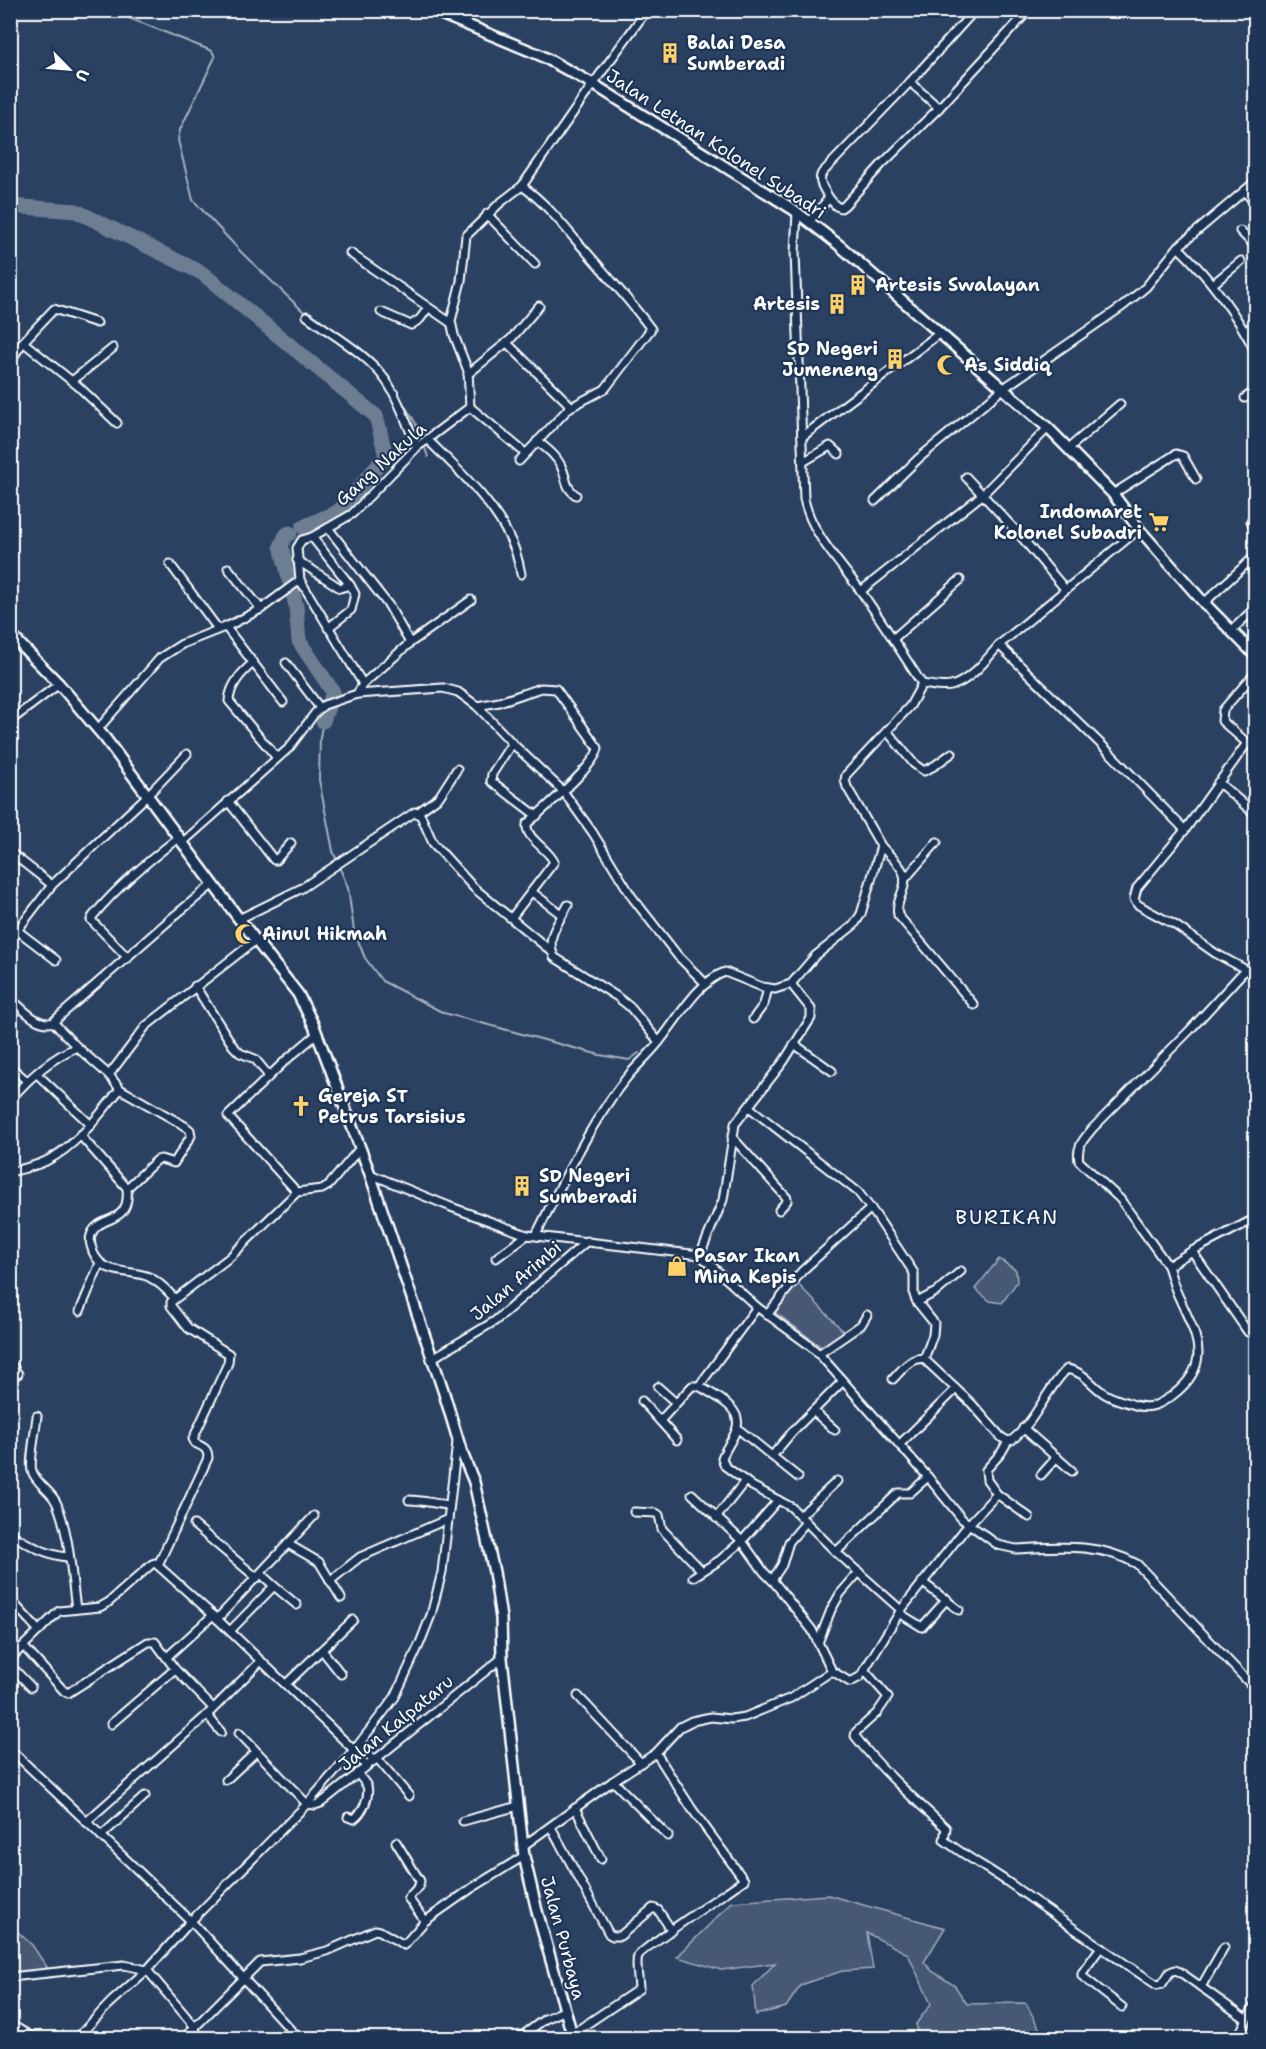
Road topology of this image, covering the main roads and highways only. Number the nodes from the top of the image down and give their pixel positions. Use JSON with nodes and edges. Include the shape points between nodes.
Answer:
{"nodes":[{"id":1,"x":431,"y":10,"type":"edge"},
{"id":2,"x":10,"y":634,"type":"edge"},
{"id":3,"x":1256,"y":656,"type":"edge"},
{"id":4,"x":573,"y":2036,"type":"edge"}],
"edges":[{"from":1,"to":3,"type":"main road","name":"Jalan Letnan Kolonel Subadri","via":[[540,55],[593,84],[797,212],[1069,448],[1204,603]]},
{"from":2,"to":4,"type":"main road","name":"Jalan Purbaya","via":[[98,729],[298,994],[317,1034],[370,1174],[474,1482],[501,1618],[524,1851]]}]}
